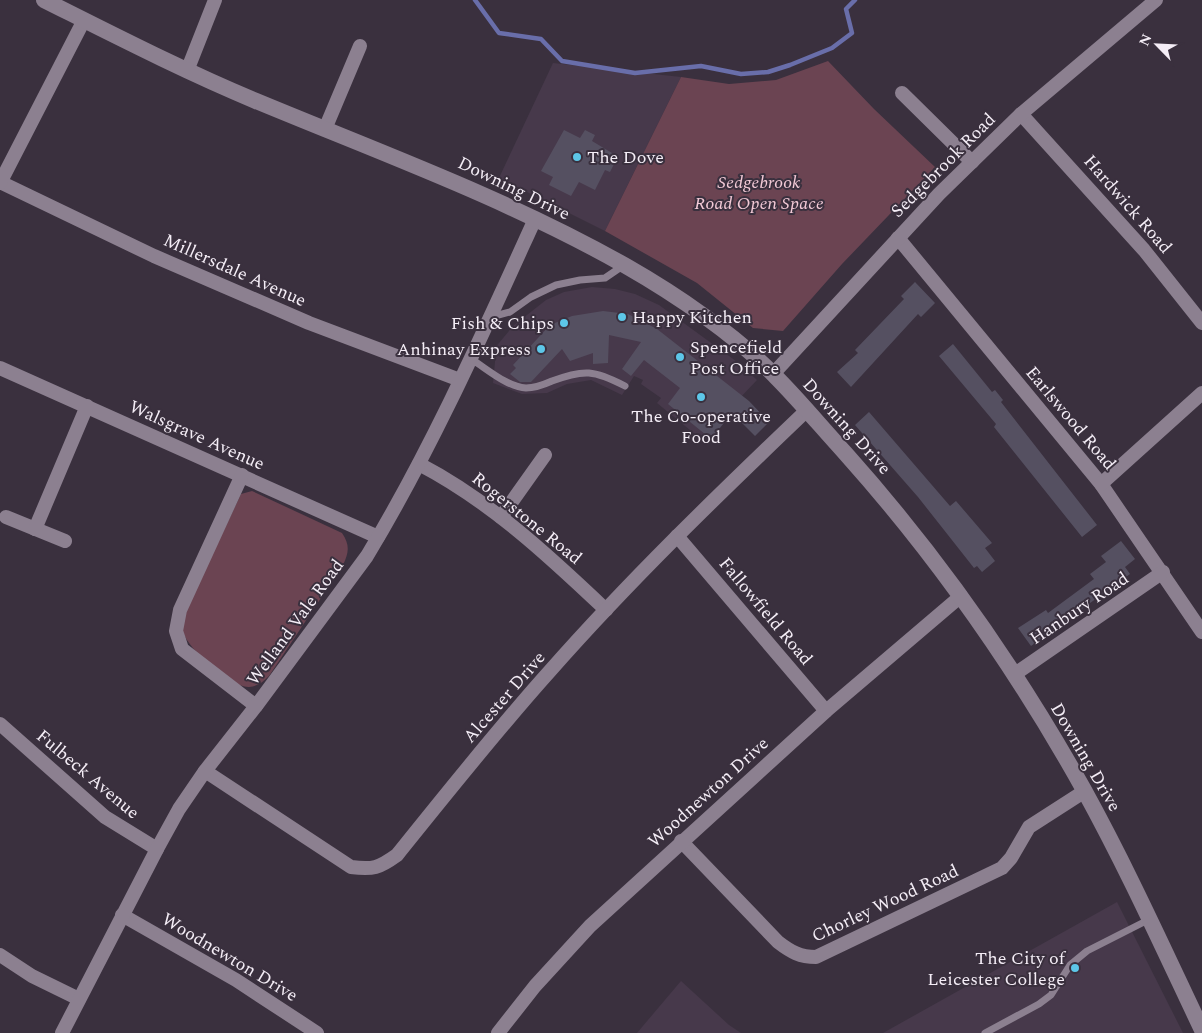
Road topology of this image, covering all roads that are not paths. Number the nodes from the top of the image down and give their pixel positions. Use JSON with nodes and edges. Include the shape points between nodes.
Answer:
{"nodes":[{"id":1,"x":44,"y":0,"type":"edge"},
{"id":2,"x":215,"y":0,"type":"edge"},
{"id":3,"x":1156,"y":0,"type":"edge"},
{"id":4,"x":84,"y":20,"type":"junction"},
{"id":5,"x":360,"y":46,"type":"dead end"},
{"id":6,"x":186,"y":71,"type":"junction"},
{"id":7,"x":902,"y":93,"type":"dead end"},
{"id":8,"x":1021,"y":114,"type":"junction"},
{"id":9,"x":326,"y":129,"type":"junction"},
{"id":10,"x":972,"y":162,"type":"junction"},
{"id":11,"x":0,"y":182,"type":"edge"},
{"id":12,"x":535,"y":219,"type":"junction"},
{"id":13,"x":898,"y":238,"type":"junction"},
{"id":14,"x":624,"y":265,"type":"junction"},
{"id":15,"x":491,"y":317,"type":"junction"},
{"id":16,"x":1202,"y":323,"type":"edge"},
{"id":17,"x":471,"y":359,"type":"junction"},
{"id":18,"x":0,"y":368,"type":"edge"},
{"id":19,"x":773,"y":374,"type":"junction"},
{"id":20,"x":460,"y":380,"type":"junction"},
{"id":21,"x":625,"y":386,"type":"dead end"},
{"id":22,"x":1202,"y":393,"type":"edge"},
{"id":23,"x":87,"y":406,"type":"junction"},
{"id":24,"x":806,"y":411,"type":"junction"},
{"id":25,"x":545,"y":455,"type":"dead end"},
{"id":26,"x":419,"y":464,"type":"junction"},
{"id":27,"x":242,"y":475,"type":"junction"},
{"id":28,"x":1101,"y":484,"type":"junction"},
{"id":29,"x":6,"y":517,"type":"dead end"},
{"id":30,"x":501,"y":517,"type":"junction"},
{"id":31,"x":35,"y":529,"type":"junction"},
{"id":32,"x":677,"y":536,"type":"junction"},
{"id":33,"x":378,"y":537,"type":"junction"},
{"id":34,"x":65,"y":541,"type":"dead end"},
{"id":35,"x":1163,"y":572,"type":"junction"},
{"id":36,"x":961,"y":596,"type":"junction"},
{"id":37,"x":606,"y":610,"type":"junction"},
{"id":38,"x":1198,"y":614,"type":"edge"},
{"id":39,"x":1202,"y":632,"type":"edge"},
{"id":40,"x":1015,"y":674,"type":"junction"},
{"id":41,"x":256,"y":706,"type":"junction"},
{"id":42,"x":826,"y":711,"type":"junction"},
{"id":43,"x":0,"y":724,"type":"edge"},
{"id":44,"x":205,"y":771,"type":"junction"},
{"id":45,"x":1085,"y":792,"type":"junction"},
{"id":46,"x":680,"y":841,"type":"junction"},
{"id":47,"x":156,"y":848,"type":"junction"},
{"id":48,"x":122,"y":915,"type":"junction"},
{"id":49,"x":1150,"y":919,"type":"junction"},
{"id":50,"x":0,"y":955,"type":"edge"},
{"id":51,"x":79,"y":999,"type":"junction"},
{"id":52,"x":1200,"y":1022,"type":"edge"},
{"id":53,"x":62,"y":1033,"type":"edge"},
{"id":54,"x":317,"y":1033,"type":"edge"},
{"id":55,"x":498,"y":1033,"type":"edge"},
{"id":56,"x":985,"y":1033,"type":"edge"}],
"edges":[{"from":1,"to":4,"type":"street","name":"Downing Drive"},
{"from":2,"to":6,"type":"street"},
{"from":3,"to":8,"type":"street","name":"Sedgebrook Road"},
{"from":4,"to":6,"type":"street","name":"Downing Drive"},
{"from":4,"to":11,"type":"street"},
{"from":5,"to":9,"type":"street"},
{"from":6,"to":9,"type":"street","name":"Downing Drive"},
{"from":7,"to":10,"type":"street"},
{"from":8,"to":10,"type":"street","name":"Sedgebrook Road"},
{"from":8,"to":16,"type":"street","name":"Hardwick Road","via":[[1144,250]]},
{"from":9,"to":12,"type":"street","name":"Downing Drive","via":[[424,168]]},
{"from":10,"to":13,"type":"street","name":"Sedgebrook Road"},
{"from":11,"to":20,"type":"street","name":"Millersdale Avenue","via":[[154,256],[291,315]]},
{"from":12,"to":14,"type":"street","name":"Downing Drive"},
{"from":12,"to":15,"type":"street","name":"Welland Vale Road"},
{"from":13,"to":19,"type":"street","name":"Sedgebrook Road"},
{"from":13,"to":28,"type":"street","name":"Earlswood Road"},
{"from":14,"to":15,"type":"lane","via":[[605,278],[556,285],[510,312]]},
{"from":14,"to":19,"type":"street","name":"Downing Drive","via":[[698,313]]},
{"from":15,"to":17,"type":"street","name":"Welland Vale Road"},
{"from":17,"to":20,"type":"street","name":"Welland Vale Road"},
{"from":17,"to":21,"type":"lane","via":[[511,383],[526,388],[582,372],[594,372]]},
{"from":18,"to":23,"type":"street","name":"Walsgrave Avenue"},
{"from":19,"to":24,"type":"street","name":"Downing Drive"},
{"from":20,"to":26,"type":"street","name":"Welland Vale Road"},
{"from":22,"to":28,"type":"street"},
{"from":23,"to":27,"type":"street","name":"Walsgrave Avenue"},
{"from":23,"to":31,"type":"street"},
{"from":24,"to":32,"type":"street","name":"Alcester Drive"},
{"from":24,"to":36,"type":"street","name":"Downing Drive","via":[[874,486]]},
{"from":25,"to":30,"type":"street"},
{"from":26,"to":30,"type":"street","name":"Rogerstone Road"},
{"from":26,"to":33,"type":"street","name":"Welland Vale Road"},
{"from":27,"to":33,"type":"street","name":"Walsgrave Avenue"},
{"from":27,"to":41,"type":"street","via":[[180,610],[176,631],[182,649]]},
{"from":28,"to":35,"type":"street","name":"Earlswood Road"},
{"from":29,"to":31,"type":"street"},
{"from":30,"to":37,"type":"street","name":"Rogerstone Road","via":[[550,557]]},
{"from":31,"to":34,"type":"street"},
{"from":32,"to":37,"type":"street","name":"Alcester Drive"},
{"from":32,"to":42,"type":"street","name":"Fallowfield Road"},
{"from":33,"to":41,"type":"street","name":"Welland Vale Road"},
{"from":35,"to":38,"type":"street","name":"Earlswood Road"},
{"from":35,"to":40,"type":"street","name":"Hanbury Road"},
{"from":36,"to":40,"type":"street","name":"Downing Drive"},
{"from":36,"to":42,"type":"street","name":"Woodnewton Drive"},
{"from":37,"to":44,"type":"street","name":"Alcester Drive","via":[[549,672],[397,855],[384,865],[370,870],[351,867]]},
{"from":38,"to":39,"type":"street","name":"Earlswood Road"},
{"from":40,"to":45,"type":"street","name":"Downing Drive"},
{"from":41,"to":44,"type":"street","name":"Welland Vale Road"},
{"from":42,"to":46,"type":"street","name":"Woodnewton Drive"},
{"from":43,"to":47,"type":"street","name":"Fulbeck Avenue","via":[[106,817]]},
{"from":44,"to":47,"type":"street","name":"Welland Vale Road"},
{"from":45,"to":46,"type":"street","name":"Chorley Wood Road","via":[[1029,827],[1002,868],[816,957],[790,952],[778,942]]},
{"from":45,"to":49,"type":"street","name":"Downing Drive"},
{"from":46,"to":55,"type":"street","name":"Woodnewton Drive","via":[[590,926],[535,986]]},
{"from":47,"to":48,"type":"street","name":"Welland Vale Road"},
{"from":48,"to":51,"type":"street","name":"Welland Vale Road"},
{"from":48,"to":54,"type":"street","name":"Woodnewton Drive","via":[[236,980]]},
{"from":49,"to":52,"type":"street","name":"Downing Drive"},
{"from":49,"to":56,"type":"lane","via":[[1087,951],[1070,965],[1051,994],[1039,1004]]},
{"from":50,"to":51,"type":"street","via":[[32,976]]},
{"from":51,"to":53,"type":"street","name":"Welland Vale Road"}]}
